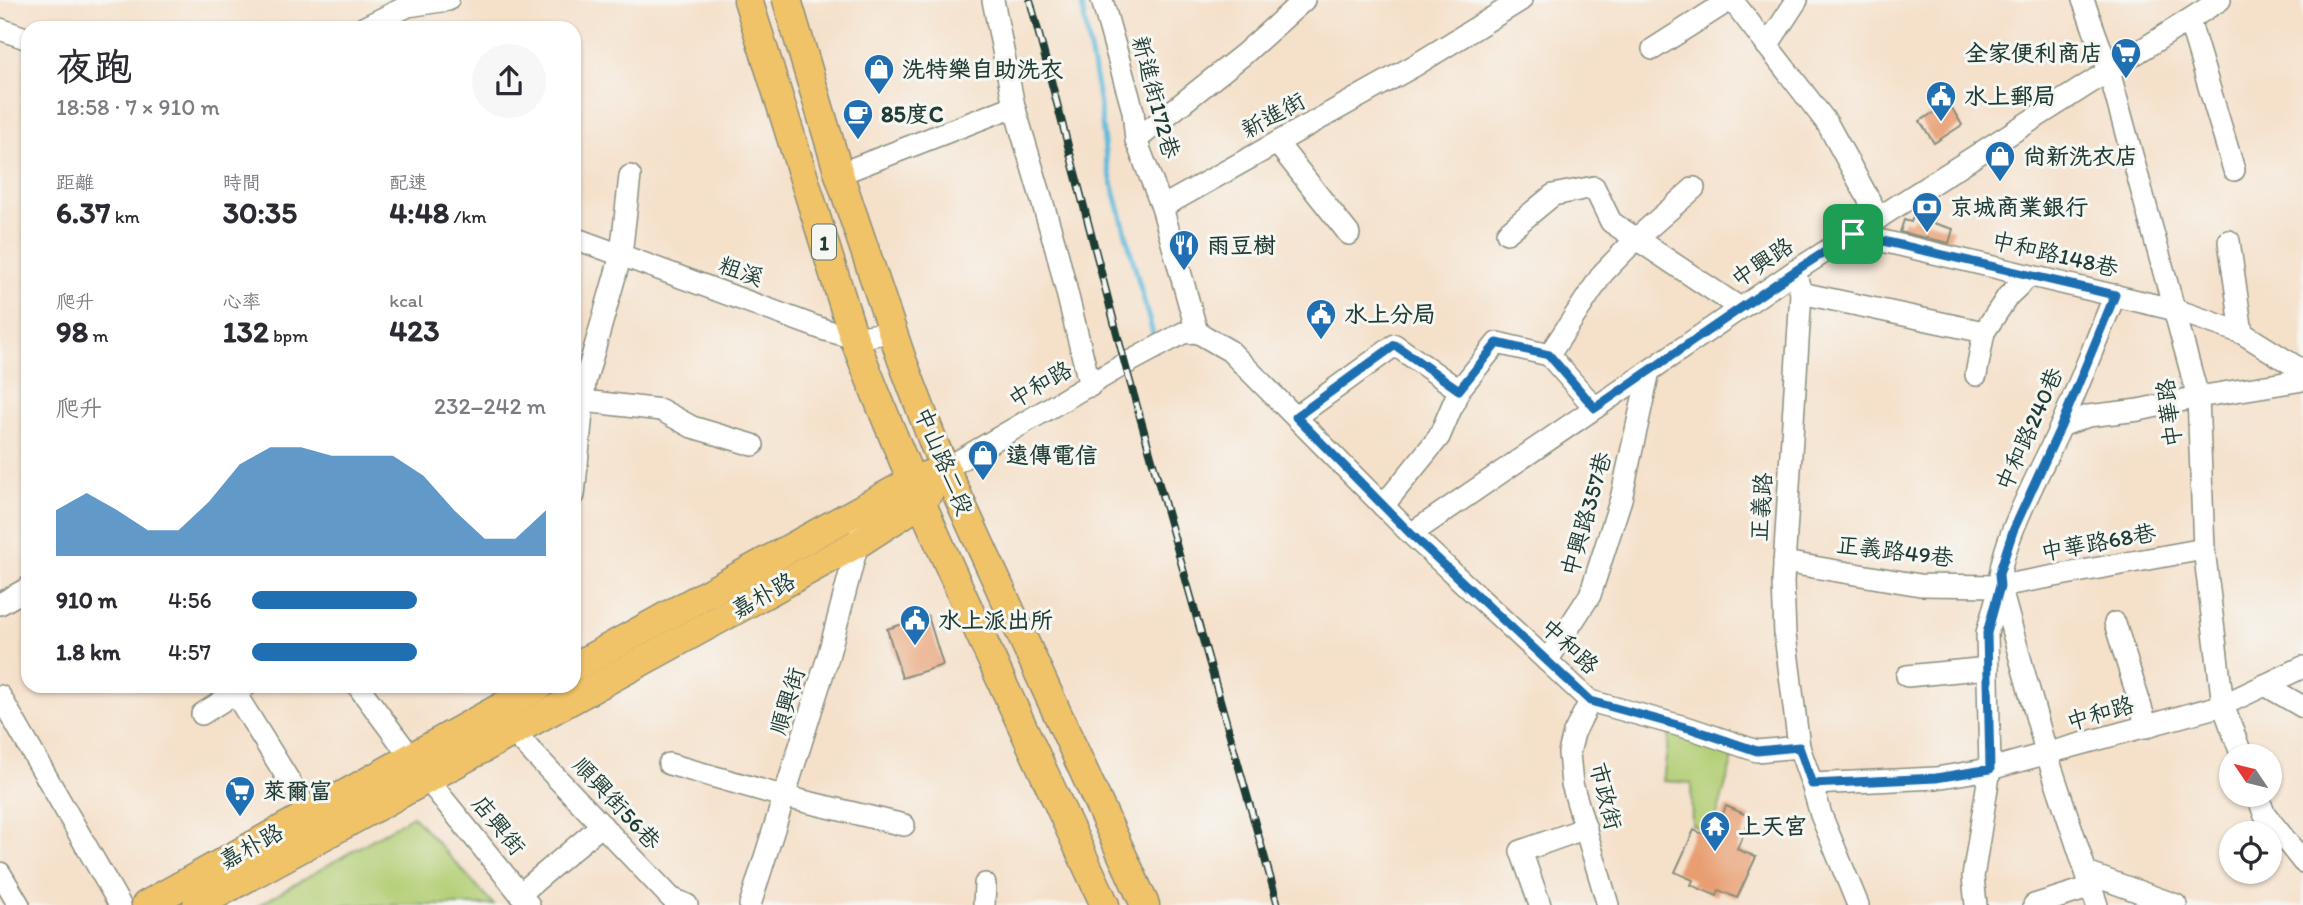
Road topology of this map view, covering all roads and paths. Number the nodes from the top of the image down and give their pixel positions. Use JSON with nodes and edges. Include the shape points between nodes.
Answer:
{"nodes":[{"id":1,"x":448,"y":0,"type":"edge"},
{"id":2,"x":748,"y":0,"type":"edge"},
{"id":3,"x":788,"y":0,"type":"edge"},
{"id":4,"x":993,"y":0,"type":"edge"},
{"id":5,"x":1102,"y":0,"type":"edge"},
{"id":6,"x":1304,"y":0,"type":"edge"},
{"id":7,"x":1521,"y":0,"type":"edge"},
{"id":8,"x":1731,"y":0,"type":"edge"},
{"id":9,"x":1797,"y":0,"type":"edge"},
{"id":10,"x":2083,"y":0,"type":"edge"},
{"id":11,"x":2220,"y":0,"type":"edge"},
{"id":12,"x":2189,"y":20,"type":"junction"},
{"id":13,"x":377,"y":21,"type":"edge"},
{"id":14,"x":0,"y":29,"type":"edge"},
{"id":15,"x":21,"y":36,"type":"edge"},
{"id":16,"x":1767,"y":46,"type":"junction"},
{"id":17,"x":1654,"y":49,"type":"dead end"},
{"id":18,"x":2109,"y":71,"type":"junction"},
{"id":19,"x":1014,"y":106,"type":"junction"},
{"id":20,"x":1136,"y":140,"type":"junction"},
{"id":21,"x":1277,"y":143,"type":"junction"},
{"id":22,"x":2234,"y":170,"type":"dead end"},
{"id":23,"x":839,"y":174,"type":"junction"},
{"id":24,"x":629,"y":176,"type":"dead end"},
{"id":25,"x":1694,"y":188,"type":"dead end"},
{"id":26,"x":1162,"y":207,"type":"junction"},
{"id":27,"x":1879,"y":218,"type":"junction"},
{"id":28,"x":1349,"y":233,"type":"dead end"},
{"id":29,"x":1507,"y":233,"type":"dead end"},
{"id":30,"x":1853,"y":234,"type":"junction"},
{"id":31,"x":1636,"y":239,"type":"junction"},
{"id":32,"x":581,"y":240,"type":"edge"},
{"id":33,"x":2229,"y":241,"type":"dead end"},
{"id":34,"x":621,"y":254,"type":"junction"},
{"id":35,"x":1795,"y":271,"type":"junction"},
{"id":36,"x":2029,"y":276,"type":"junction"},
{"id":37,"x":1801,"y":293,"type":"junction"},
{"id":38,"x":2115,"y":295,"type":"junction"},
{"id":39,"x":1740,"y":308,"type":"junction"},
{"id":40,"x":2176,"y":310,"type":"junction"},
{"id":41,"x":893,"y":332,"type":"junction"},
{"id":42,"x":1196,"y":332,"type":"junction"},
{"id":43,"x":1984,"y":332,"type":"junction"},
{"id":44,"x":2242,"y":333,"type":"junction"},
{"id":45,"x":855,"y":338,"type":"junction"},
{"id":46,"x":1549,"y":355,"type":"junction"},
{"id":47,"x":1649,"y":371,"type":"junction"},
{"id":48,"x":2303,"y":371,"type":"edge"},
{"id":49,"x":1976,"y":375,"type":"dead end"},
{"id":50,"x":2303,"y":380,"type":"edge"},
{"id":51,"x":1090,"y":386,"type":"junction"},
{"id":52,"x":1459,"y":390,"type":"junction"},
{"id":53,"x":2198,"y":397,"type":"junction"},
{"id":54,"x":581,"y":407,"type":"edge"},
{"id":55,"x":1595,"y":408,"type":"junction"},
{"id":56,"x":581,"y":413,"type":"edge"},
{"id":57,"x":1296,"y":417,"type":"junction"},
{"id":58,"x":2061,"y":426,"type":"junction"},
{"id":59,"x":753,"y":445,"type":"dead end"},
{"id":60,"x":945,"y":469,"type":"junction"},
{"id":61,"x":917,"y":491,"type":"junction"},
{"id":62,"x":1383,"y":506,"type":"junction"},
{"id":63,"x":863,"y":509,"type":"junction"},
{"id":64,"x":1411,"y":534,"type":"junction"},
{"id":65,"x":859,"y":542,"type":"junction"},
{"id":66,"x":2204,"y":549,"type":"junction"},
{"id":67,"x":1784,"y":562,"type":"junction"},
{"id":68,"x":2000,"y":586,"type":"junction"},
{"id":69,"x":21,"y":592,"type":"edge"},
{"id":70,"x":0,"y":604,"type":"edge"},
{"id":71,"x":2115,"y":623,"type":"dead end"},
{"id":72,"x":1547,"y":661,"type":"junction"},
{"id":73,"x":581,"y":663,"type":"edge"},
{"id":74,"x":2303,"y":667,"type":"edge"},
{"id":75,"x":1988,"y":668,"type":"junction"},
{"id":76,"x":1907,"y":676,"type":"dead end"},
{"id":77,"x":2265,"y":685,"type":"junction"},
{"id":78,"x":229,"y":693,"type":"edge"},
{"id":79,"x":235,"y":693,"type":"edge"},
{"id":80,"x":363,"y":693,"type":"edge"},
{"id":81,"x":525,"y":693,"type":"edge"},
{"id":82,"x":0,"y":696,"type":"edge"},
{"id":83,"x":1590,"y":701,"type":"junction"},
{"id":84,"x":2222,"y":705,"type":"junction"},
{"id":85,"x":2303,"y":707,"type":"edge"},
{"id":86,"x":202,"y":714,"type":"dead end"},
{"id":87,"x":2147,"y":727,"type":"junction"},
{"id":88,"x":513,"y":732,"type":"junction"},
{"id":89,"x":2237,"y":744,"type":"edge"},
{"id":90,"x":1799,"y":747,"type":"junction"},
{"id":91,"x":412,"y":755,"type":"junction"},
{"id":92,"x":2047,"y":755,"type":"junction"},
{"id":93,"x":669,"y":764,"type":"dead end"},
{"id":94,"x":1990,"y":769,"type":"junction"},
{"id":95,"x":428,"y":779,"type":"junction"},
{"id":96,"x":1812,"y":784,"type":"junction"},
{"id":97,"x":786,"y":797,"type":"junction"},
{"id":98,"x":2262,"y":807,"type":"edge"},
{"id":99,"x":602,"y":825,"type":"junction"},
{"id":100,"x":904,"y":825,"type":"dead end"},
{"id":101,"x":313,"y":826,"type":"junction"},
{"id":102,"x":1586,"y":828,"type":"junction"},
{"id":103,"x":2303,"y":862,"type":"edge"},
{"id":104,"x":0,"y":873,"type":"edge"},
{"id":105,"x":2092,"y":888,"type":"edge"},
{"id":106,"x":525,"y":900,"type":"edge"},
{"id":107,"x":19,"y":905,"type":"edge"},
{"id":108,"x":120,"y":905,"type":"edge"},
{"id":109,"x":146,"y":905,"type":"edge"},
{"id":110,"x":197,"y":905,"type":"edge"},
{"id":111,"x":687,"y":905,"type":"edge"},
{"id":112,"x":750,"y":905,"type":"edge"},
{"id":113,"x":1105,"y":905,"type":"edge"},
{"id":114,"x":1145,"y":905,"type":"edge"},
{"id":115,"x":1539,"y":905,"type":"edge"},
{"id":116,"x":1608,"y":905,"type":"edge"},
{"id":117,"x":1858,"y":905,"type":"edge"},
{"id":118,"x":1976,"y":905,"type":"edge"},
{"id":119,"x":2034,"y":905,"type":"edge"},
{"id":120,"x":2176,"y":905,"type":"edge"}],
"edges":[{"from":1,"to":13,"type":"street","via":[[408,6]]},
{"from":2,"to":45,"type":"main road","name":"中山路二段","number":"1"},
{"from":3,"to":23,"type":"main road","name":"中山路二段","number":"1"},
{"from":4,"to":19,"type":"street"},
{"from":5,"to":20,"type":"street","name":"新進街172巷","via":[[1133,111]]},
{"from":6,"to":20,"type":"street"},
{"from":7,"to":21,"type":"street","name":"新進街"},
{"from":8,"to":16,"type":"street"},
{"from":8,"to":17,"type":"street"},
{"from":9,"to":16,"type":"street"},
{"from":10,"to":18,"type":"street","name":"中華路"},
{"from":11,"to":12,"type":"street","name":"中興路"},
{"from":12,"to":18,"type":"street","name":"中興路"},
{"from":12,"to":22,"type":"street"},
{"from":14,"to":15,"type":"street"},
{"from":16,"to":27,"type":"street","via":[[1827,124]]},
{"from":18,"to":27,"type":"street","name":"中興路"},
{"from":18,"to":40,"type":"street","name":"中華路"},
{"from":19,"to":23,"type":"street"},
{"from":19,"to":51,"type":"street"},
{"from":20,"to":26,"type":"street","name":"新進街172巷"},
{"from":21,"to":26,"type":"street","name":"新進街"},
{"from":21,"to":28,"type":"street"},
{"from":23,"to":41,"type":"main road","name":"中山路二段","number":"1"},
{"from":24,"to":34,"type":"street"},
{"from":25,"to":31,"type":"street"},
{"from":26,"to":42,"type":"street"},
{"from":27,"to":30,"type":"street","name":"中興路"},
{"from":29,"to":31,"type":"street","via":[[1553,195],[1594,187],[1611,222]]},
{"from":30,"to":35,"type":"street","name":"中興路"},
{"from":30,"to":36,"type":"street","name":"中和路148巷"},
{"from":31,"to":39,"type":"street"},
{"from":31,"to":46,"type":"street","via":[[1603,273]]},
{"from":32,"to":34,"type":"street","name":"粗溪"},
{"from":33,"to":44,"type":"street"},
{"from":34,"to":45,"type":"street","name":"粗溪"},
{"from":34,"to":54,"type":"street"},
{"from":35,"to":37,"type":"street","name":"正義路"},
{"from":35,"to":39,"type":"street","name":"中興路"},
{"from":36,"to":38,"type":"street","name":"中和路148巷"},
{"from":36,"to":43,"type":"street","via":[[2008,296]]},
{"from":37,"to":43,"type":"street"},
{"from":37,"to":67,"type":"street","name":"正義路"},
{"from":38,"to":40,"type":"street","name":"中和路148巷"},
{"from":38,"to":58,"type":"street","name":"中和路240巷"},
{"from":39,"to":47,"type":"street","name":"中興路"},
{"from":40,"to":44,"type":"street","name":"中和路148巷"},
{"from":40,"to":53,"type":"street","name":"中華路"},
{"from":41,"to":45,"type":"street","name":"粗溪"},
{"from":41,"to":60,"type":"main road","name":"中山路二段","number":"1"},
{"from":42,"to":51,"type":"street","name":"中和路","via":[[1183,333]]},
{"from":42,"to":57,"type":"street","name":"中和路","via":[[1230,351]]},
{"from":43,"to":49,"type":"street"},
{"from":44,"to":48,"type":"street","name":"中和路148巷"},
{"from":45,"to":61,"type":"main road","name":"中山路二段","number":"1"},
{"from":46,"to":52,"type":"street","via":[[1497,343]]},
{"from":46,"to":55,"type":"street"},
{"from":47,"to":55,"type":"street","name":"中興路"},
{"from":47,"to":72,"type":"street","name":"中興路357巷","via":[[1621,499],[1590,596]]},
{"from":50,"to":53,"type":"street"},
{"from":51,"to":60,"type":"street","name":"中和路"},
{"from":52,"to":57,"type":"street","via":[[1395,345]]},
{"from":52,"to":62,"type":"street","via":[[1439,437]]},
{"from":53,"to":58,"type":"street","via":[[2088,416]]},
{"from":53,"to":66,"type":"street","name":"中華路"},
{"from":55,"to":64,"type":"street","name":"中興路"},
{"from":56,"to":59,"type":"street","via":[[661,410],[692,427]]},
{"from":57,"to":62,"type":"street","name":"中和路"},
{"from":58,"to":68,"type":"street","name":"中和路240巷","via":[[2013,531],[1999,574]]},
{"from":60,"to":61,"type":"main road","name":"嘉朴路"},
{"from":60,"to":114,"type":"main road","name":"中山路二段","number":"1"},
{"from":61,"to":63,"type":"main road","name":"嘉朴路"},
{"from":61,"to":65,"type":"main road","name":"嘉朴路"},
{"from":61,"to":113,"type":"main road","name":"中山路二段","number":"1"},
{"from":62,"to":64,"type":"street","name":"中和路"},
{"from":63,"to":65,"type":"street","name":"順興街"},
{"from":63,"to":73,"type":"main road","name":"嘉朴路"},
{"from":64,"to":72,"type":"street","name":"中和路"},
{"from":65,"to":88,"type":"main road","name":"嘉朴路"},
{"from":65,"to":97,"type":"street","name":"順興街"},
{"from":66,"to":68,"type":"street","name":"中華路68巷"},
{"from":66,"to":84,"type":"street","name":"中華路"},
{"from":67,"to":68,"type":"street","name":"正義路49巷","via":[[1920,584]]},
{"from":67,"to":90,"type":"street","name":"正義路","via":[[1785,635]]},
{"from":68,"to":75,"type":"street","name":"中和路240巷","via":[[1987,633]]},
{"from":68,"to":92,"type":"street","name":"中和路240巷"},
{"from":69,"to":70,"type":"street"},
{"from":71,"to":87,"type":"street"},
{"from":72,"to":83,"type":"street","name":"中和路"},
{"from":74,"to":77,"type":"street","name":"中和路"},
{"from":75,"to":76,"type":"street"},
{"from":75,"to":94,"type":"street","name":"中和路240巷"},
{"from":77,"to":84,"type":"street","name":"中和路"},
{"from":77,"to":85,"type":"street"},
{"from":78,"to":86,"type":"street"},
{"from":79,"to":101,"type":"street"},
{"from":80,"to":91,"type":"street","name":"店興街"},
{"from":81,"to":91,"type":"main road","name":"嘉朴路"},
{"from":82,"to":108,"type":"street"},
{"from":83,"to":90,"type":"street","name":"中和路","via":[[1757,751]]},
{"from":83,"to":102,"type":"street","name":"市政街","via":[[1569,753],[1572,784]]},
{"from":84,"to":87,"type":"street","name":"中和路"},
{"from":84,"to":89,"type":"street","name":"中華路"},
{"from":87,"to":92,"type":"street","name":"中和路"},
{"from":88,"to":95,"type":"main road","name":"嘉朴路"},
{"from":88,"to":99,"type":"street","name":"順興街56巷"},
{"from":90,"to":96,"type":"street"},
{"from":91,"to":95,"type":"street","name":"店興街"},
{"from":91,"to":101,"type":"main road","name":"嘉朴路"},
{"from":92,"to":94,"type":"street","name":"中和路"},
{"from":92,"to":105,"type":"street","name":"中和路240巷"},
{"from":93,"to":97,"type":"street"},
{"from":94,"to":96,"type":"street","name":"中和路","via":[[1936,778]]},
{"from":94,"to":118,"type":"street","name":"中和路240巷","via":[[1973,877]]},
{"from":95,"to":101,"type":"main road","name":"嘉朴路"},
{"from":95,"to":106,"type":"street","name":"店興街"},
{"from":96,"to":117,"type":"street"},
{"from":97,"to":100,"type":"street"},
{"from":97,"to":112,"type":"street","name":"順興街"},
{"from":98,"to":103,"type":"street"},
{"from":99,"to":106,"type":"street"},
{"from":99,"to":111,"type":"street","name":"順興街56巷","via":[[671,898]]},
{"from":101,"to":109,"type":"main road","name":"嘉朴路"},
{"from":101,"to":110,"type":"main road","name":"嘉朴路"},
{"from":102,"to":115,"type":"street","via":[[1521,851]]},
{"from":102,"to":116,"type":"street","name":"市政街"},
{"from":104,"to":107,"type":"street"},
{"from":105,"to":119,"type":"street"},
{"from":105,"to":120,"type":"street"}]}
